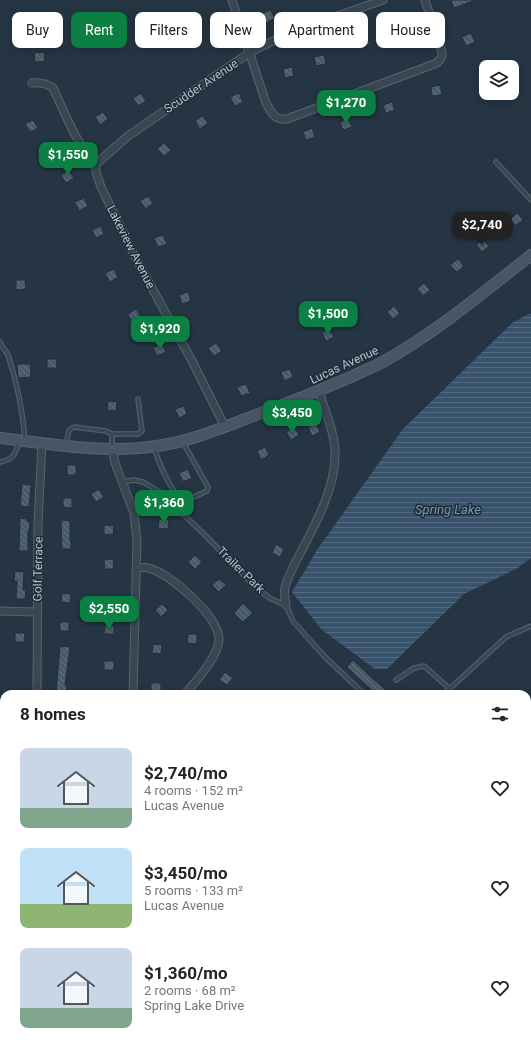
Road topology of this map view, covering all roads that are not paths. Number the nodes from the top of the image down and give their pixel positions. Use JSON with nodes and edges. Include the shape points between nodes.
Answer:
{"nodes":[{"id":1,"x":232,"y":0,"type":"edge"},
{"id":2,"x":383,"y":0,"type":"edge"},
{"id":3,"x":425,"y":0,"type":"edge"},
{"id":4,"x":249,"y":53,"type":"junction"},
{"id":5,"x":32,"y":83,"type":"dead end"},
{"id":6,"x":496,"y":162,"type":"dead end"},
{"id":7,"x":96,"y":164,"type":"junction"},
{"id":8,"x":531,"y":200,"type":"edge"},
{"id":9,"x":531,"y":255,"type":"edge"},
{"id":10,"x":0,"y":342,"type":"edge"},
{"id":11,"x":319,"y":391,"type":"junction"},
{"id":12,"x":138,"y":399,"type":"dead end"},
{"id":13,"x":225,"y":427,"type":"junction"},
{"id":14,"x":112,"y":434,"type":"junction"},
{"id":15,"x":0,"y":438,"type":"edge"},
{"id":16,"x":182,"y":440,"type":"junction"},
{"id":17,"x":22,"y":441,"type":"junction"},
{"id":18,"x":42,"y":444,"type":"junction"},
{"id":19,"x":66,"y":445,"type":"junction"},
{"id":20,"x":153,"y":446,"type":"junction"},
{"id":21,"x":112,"y":448,"type":"junction"},
{"id":22,"x":0,"y":462,"type":"edge"},
{"id":23,"x":122,"y":482,"type":"junction"},
{"id":24,"x":136,"y":568,"type":"junction"},
{"id":25,"x":286,"y":606,"type":"junction"},
{"id":26,"x":0,"y":611,"type":"edge"},
{"id":27,"x":37,"y":612,"type":"junction"},
{"id":28,"x":531,"y":626,"type":"edge"},
{"id":29,"x":396,"y":680,"type":"dead end"},
{"id":30,"x":450,"y":689,"type":"joint"},
{"id":31,"x":37,"y":690,"type":"edge"},
{"id":32,"x":133,"y":690,"type":"edge"},
{"id":33,"x":188,"y":690,"type":"edge"},
{"id":34,"x":360,"y":690,"type":"edge"}],
"edges":[{"from":1,"to":4,"type":"street"},
{"from":2,"to":4,"type":"street","name":"Scudder Avenue"},
{"from":3,"to":4,"type":"street","via":[[442,52],[440,60],[427,68],[287,119],[274,116],[265,102]]},
{"from":4,"to":7,"type":"street","name":"Scudder Avenue","via":[[128,136]]},
{"from":5,"to":7,"type":"street","name":"Lakeview Avenue","via":[[47,84],[53,88],[78,138]]},
{"from":6,"to":8,"type":"lane"},
{"from":7,"to":13,"type":"street","name":"Lakeview Avenue","via":[[101,187],[135,257]]},
{"from":9,"to":11,"type":"street","name":"Lucas Avenue","via":[[411,345],[380,364]]},
{"from":10,"to":17,"type":"lane","via":[[7,353],[23,413]]},
{"from":11,"to":13,"type":"street","name":"Lucas Avenue"},
{"from":11,"to":25,"type":"street","via":[[333,438],[336,455],[334,471],[330,489],[285,589]]},
{"from":12,"to":14,"type":"lane","via":[[142,431],[138,434]]},
{"from":13,"to":16,"type":"street","name":"Lucas Avenue"},
{"from":14,"to":19,"type":"lane","via":[[74,427],[69,430]]},
{"from":14,"to":21,"type":"lane"},
{"from":15,"to":17,"type":"street","name":"Lucas Avenue"},
{"from":16,"to":20,"type":"street","name":"Lucas Avenue"},
{"from":16,"to":20,"type":"lane","via":[[208,487],[207,491],[185,501],[180,500]]},
{"from":17,"to":18,"type":"street","name":"Lucas Avenue"},
{"from":17,"to":22,"type":"lane","via":[[16,453],[6,461]]},
{"from":18,"to":19,"type":"street","name":"Lucas Avenue"},
{"from":18,"to":27,"type":"street","name":"Golf Terrace"},
{"from":19,"to":21,"type":"street","name":"Lucas Avenue"},
{"from":20,"to":21,"type":"street","name":"Lucas Avenue"},
{"from":21,"to":23,"type":"street"},
{"from":23,"to":24,"type":"street","via":[[134,513]]},
{"from":23,"to":25,"type":"lane","name":"Trailer Park","via":[[143,482],[160,492],[255,587]]},
{"from":24,"to":32,"type":"street"},
{"from":24,"to":33,"type":"street","via":[[157,571],[173,581],[198,603],[217,629],[219,638],[216,652]]},
{"from":25,"to":34,"type":"lane","via":[[294,621],[324,656]]},
{"from":26,"to":27,"type":"street"},
{"from":27,"to":31,"type":"street","name":"Golf Terrace"},
{"from":28,"to":30,"type":"lane","via":[[506,637]]},
{"from":29,"to":30,"type":"lane","via":[[414,668],[424,666]]}]}
